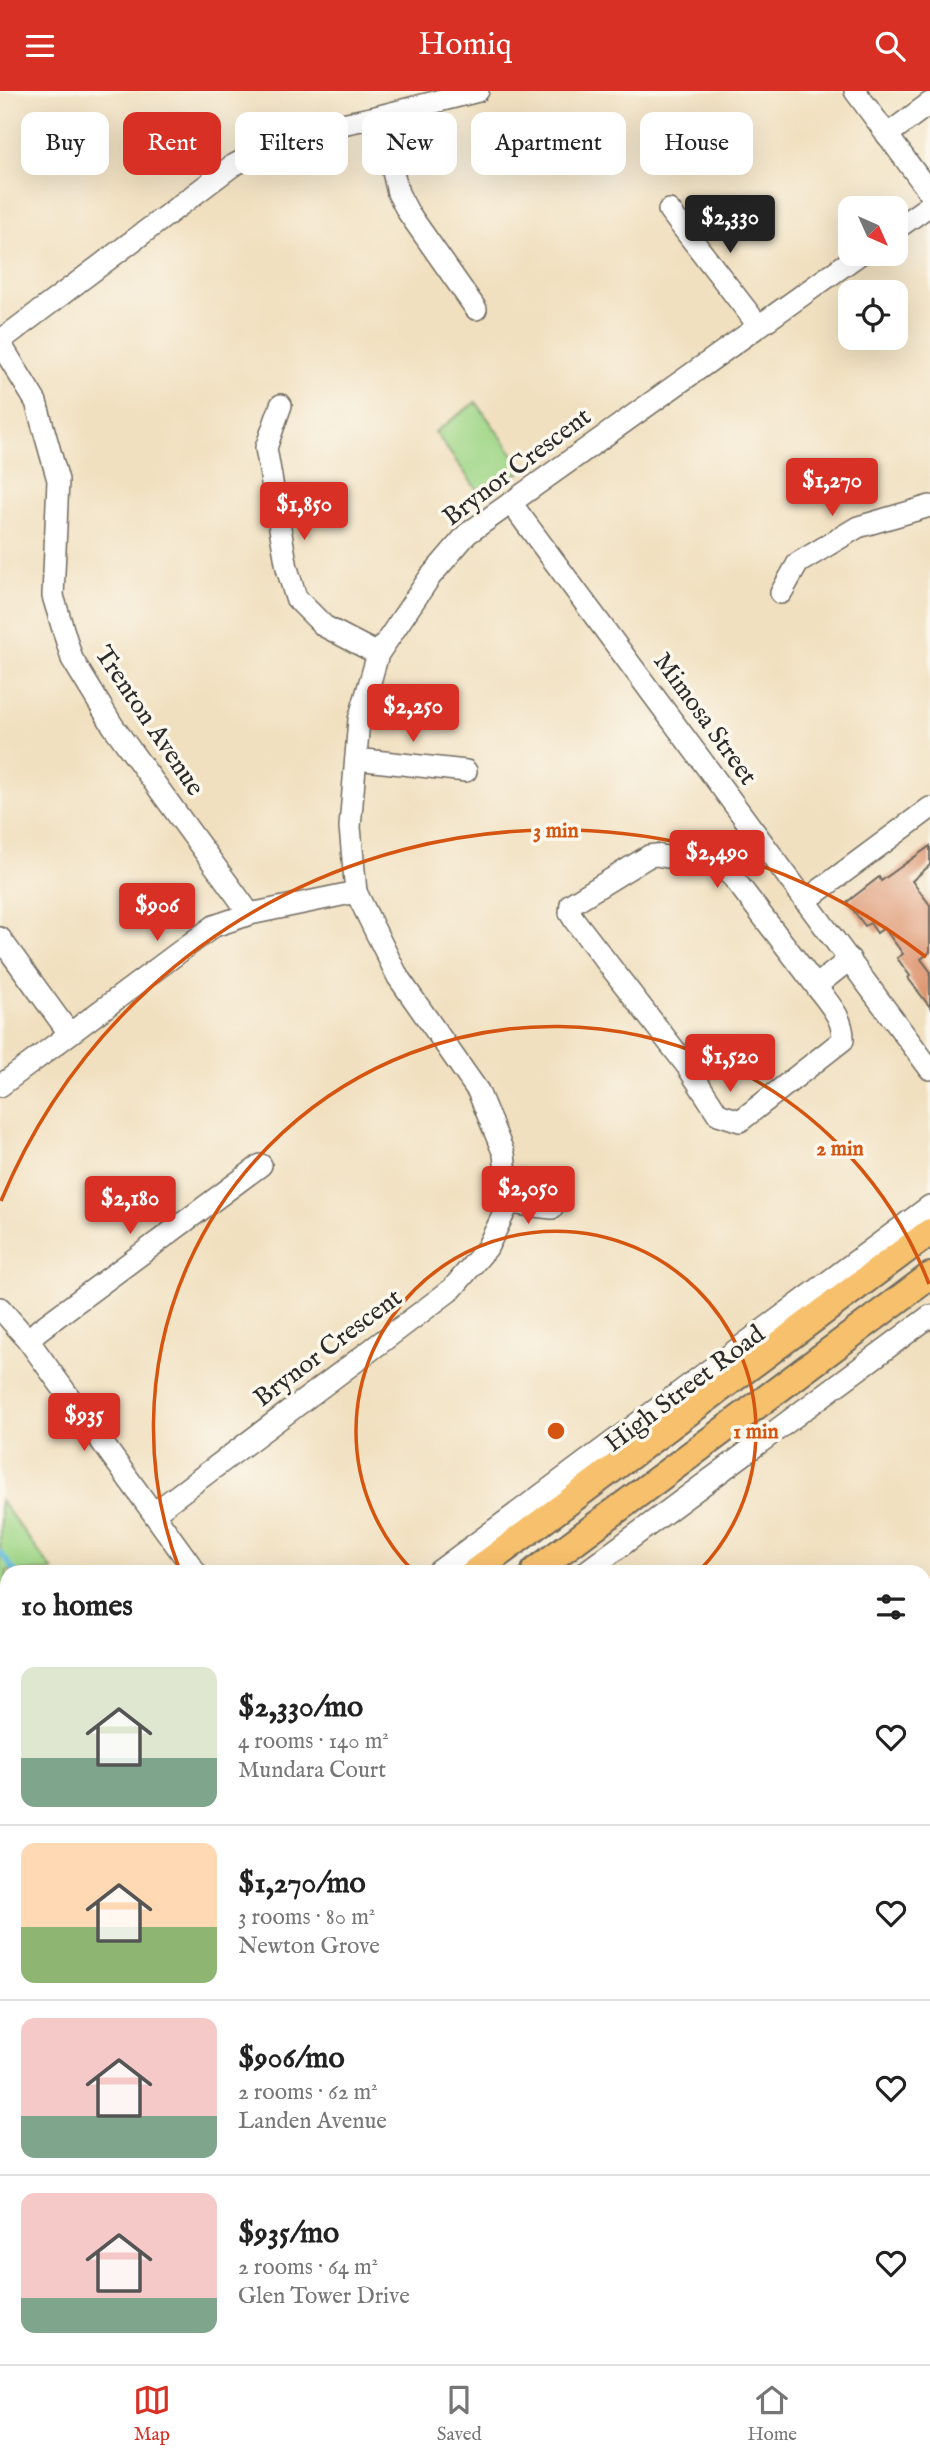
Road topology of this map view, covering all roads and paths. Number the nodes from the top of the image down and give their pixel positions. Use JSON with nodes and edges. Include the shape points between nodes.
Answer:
{"nodes":[{"id":1,"x":478,"y":91,"type":"edge"},
{"id":2,"x":855,"y":91,"type":"edge"},
{"id":3,"x":930,"y":103,"type":"edge"},
{"id":4,"x":396,"y":112,"type":"edge"},
{"id":5,"x":362,"y":120,"type":"edge"},
{"id":6,"x":887,"y":135,"type":"junction"},
{"id":7,"x":394,"y":175,"type":"edge"},
{"id":8,"x":930,"y":193,"type":"edge"},
{"id":9,"x":930,"y":205,"type":"edge"},
{"id":10,"x":669,"y":210,"type":"dead end"},
{"id":11,"x":908,"y":221,"type":"edge"},
{"id":12,"x":843,"y":266,"type":"edge"},
{"id":13,"x":476,"y":309,"type":"dead end"},
{"id":14,"x":758,"y":325,"type":"junction"},
{"id":15,"x":0,"y":342,"type":"edge"},
{"id":16,"x":281,"y":405,"type":"dead end"},
{"id":17,"x":511,"y":503,"type":"junction"},
{"id":18,"x":930,"y":506,"type":"edge"},
{"id":19,"x":781,"y":593,"type":"dead end"},
{"id":20,"x":378,"y":653,"type":"junction"},
{"id":21,"x":356,"y":759,"type":"junction"},
{"id":22,"x":466,"y":771,"type":"dead end"},
{"id":23,"x":930,"y":808,"type":"edge"},
{"id":24,"x":356,"y":892,"type":"junction"},
{"id":25,"x":805,"y":901,"type":"junction"},
{"id":26,"x":250,"y":914,"type":"junction"},
{"id":27,"x":0,"y":938,"type":"edge"},
{"id":28,"x":850,"y":959,"type":"junction"},
{"id":29,"x":816,"y":986,"type":"junction"},
{"id":30,"x":69,"y":1033,"type":"junction"},
{"id":31,"x":930,"y":1069,"type":"edge"},
{"id":32,"x":0,"y":1086,"type":"edge"},
{"id":33,"x":261,"y":1165,"type":"dead end"},
{"id":34,"x":509,"y":1203,"type":"junction"},
{"id":35,"x":930,"y":1206,"type":"edge"},
{"id":36,"x":552,"y":1208,"type":"dead end"},
{"id":37,"x":930,"y":1232,"type":"edge"},
{"id":38,"x":930,"y":1276,"type":"edge"},
{"id":39,"x":0,"y":1308,"type":"edge"},
{"id":40,"x":930,"y":1316,"type":"edge"},
{"id":41,"x":28,"y":1341,"type":"junction"},
{"id":42,"x":154,"y":1513,"type":"junction"},
{"id":43,"x":191,"y":1565,"type":"edge"},
{"id":44,"x":447,"y":1565,"type":"edge"},
{"id":45,"x":483,"y":1565,"type":"edge"},
{"id":46,"x":543,"y":1565,"type":"edge"},
{"id":47,"x":595,"y":1565,"type":"edge"}],
"edges":[{"from":1,"to":4,"type":"street"},
{"from":2,"to":6,"type":"street"},
{"from":3,"to":6,"type":"street"},
{"from":5,"to":15,"type":"street","via":[[295,134],[232,166]]},
{"from":6,"to":8,"type":"street"},
{"from":7,"to":13,"type":"street","via":[[408,212]]},
{"from":9,"to":11,"type":"street"},
{"from":10,"to":14,"type":"street"},
{"from":12,"to":14,"type":"street","name":"Brynor Crescent"},
{"from":14,"to":17,"type":"street","name":"Brynor Crescent"},
{"from":15,"to":26,"type":"street","name":"Trenton Avenue","via":[[36,402],[58,480],[53,596],[72,659],[113,726]]},
{"from":16,"to":20,"type":"street","via":[[266,448],[296,598],[324,626]]},
{"from":17,"to":20,"type":"street","name":"Brynor Crescent","via":[[467,534],[430,577]]},
{"from":17,"to":25,"type":"street","name":"Mimosa Street"},
{"from":18,"to":19,"type":"street","via":[[846,534],[798,563]]},
{"from":20,"to":21,"type":"street","name":"Brynor Crescent","via":[[359,720]]},
{"from":21,"to":22,"type":"street"},
{"from":21,"to":24,"type":"street","name":"Brynor Crescent","via":[[350,827]]},
{"from":23,"to":25,"type":"street"},
{"from":24,"to":26,"type":"street"},
{"from":24,"to":34,"type":"street","name":"Brynor Crescent","via":[[398,977],[478,1091],[504,1154]]},
{"from":25,"to":28,"type":"street","name":"Mimosa Street"},
{"from":26,"to":30,"type":"street","via":[[214,926]]},
{"from":27,"to":30,"type":"street"},
{"from":28,"to":29,"type":"street"},
{"from":28,"to":31,"type":"street","name":"Mimosa Street"},
{"from":29,"to":29,"type":"street","via":[[841,1021],[843,1040],[740,1121],[718,1114],[687,1066],[575,921],[571,904],[649,856],[719,866],[732,876]]},
{"from":30,"to":32,"type":"street"},
{"from":33,"to":41,"type":"street"},
{"from":34,"to":36,"type":"street"},
{"from":34,"to":42,"type":"street","name":"Brynor Crescent","via":[[487,1248],[452,1289]]},
{"from":35,"to":44,"type":"street","name":"High Street Road"},
{"from":37,"to":45,"type":"main road","name":"High Street Road"},
{"from":38,"to":46,"type":"main road"},
{"from":39,"to":41,"type":"street"},
{"from":40,"to":47,"type":"street"},
{"from":41,"to":42,"type":"street"},
{"from":42,"to":43,"type":"street"}]}
